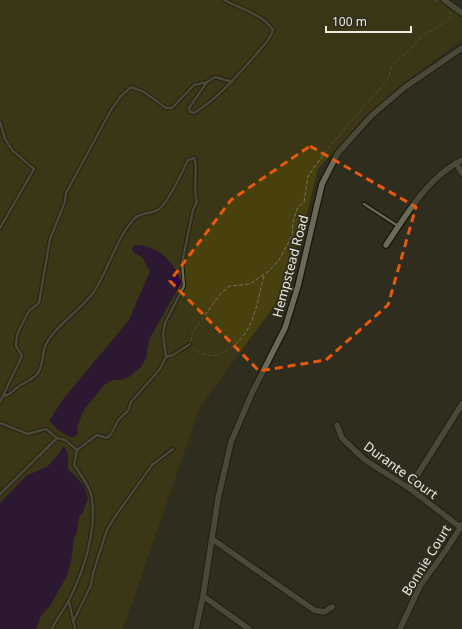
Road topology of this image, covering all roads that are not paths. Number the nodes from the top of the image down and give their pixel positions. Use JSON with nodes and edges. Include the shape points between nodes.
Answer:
{"nodes":[{"id":1,"x":224,"y":0,"type":"edge"},
{"id":2,"x":443,"y":2,"type":"edge"},
{"id":3,"x":462,"y":13,"type":"edge"},
{"id":4,"x":462,"y":48,"type":"edge"},
{"id":5,"x":206,"y":82,"type":"junction"},
{"id":6,"x":232,"y":82,"type":"junction"},
{"id":7,"x":0,"y":122,"type":"edge"},
{"id":8,"x":462,"y":160,"type":"edge"},
{"id":9,"x":456,"y":163,"type":"junction"},
{"id":10,"x":462,"y":173,"type":"edge"},
{"id":11,"x":364,"y":204,"type":"dead end"},
{"id":12,"x":398,"y":227,"type":"junction"},
{"id":13,"x":0,"y":228,"type":"edge"},
{"id":14,"x":386,"y":244,"type":"dead end"},
{"id":15,"x":190,"y":344,"type":"road end"},
{"id":16,"x":166,"y":357,"type":"junction"},
{"id":17,"x":3,"y":396,"type":"junction"},
{"id":18,"x":0,"y":402,"type":"edge"},
{"id":19,"x":462,"y":404,"type":"edge"},
{"id":20,"x":0,"y":423,"type":"edge"},
{"id":21,"x":336,"y":425,"type":"dead end"},
{"id":22,"x":57,"y":438,"type":"junction"},
{"id":23,"x":173,"y":449,"type":"dead end"},
{"id":24,"x":77,"y":450,"type":"junction"},
{"id":25,"x":409,"y":488,"type":"junction"},
{"id":26,"x":0,"y":494,"type":"edge"},
{"id":27,"x":461,"y":526,"type":"edge"},
{"id":28,"x":212,"y":539,"type":"junction"},
{"id":29,"x":203,"y":596,"type":"junction"},
{"id":30,"x":69,"y":600,"type":"junction"},
{"id":31,"x":332,"y":607,"type":"dead end"},
{"id":32,"x":74,"y":620,"type":"junction"},
{"id":33,"x":52,"y":629,"type":"edge"},
{"id":34,"x":75,"y":629,"type":"edge"},
{"id":35,"x":196,"y":629,"type":"edge"},
{"id":36,"x":249,"y":629,"type":"edge"},
{"id":37,"x":400,"y":629,"type":"edge"}],
"edges":[{"from":1,"to":6,"type":"lane","via":[[254,14],[268,23],[273,30],[272,35]]},
{"from":2,"to":3,"type":"street"},
{"from":4,"to":28,"type":"street","name":"Hempstead Road","via":[[405,87],[371,116],[338,152],[322,184],[298,286],[285,328],[249,399],[231,442]]},
{"from":5,"to":6,"type":"lane","via":[[215,77]]},
{"from":5,"to":6,"type":"lane","via":[[189,108],[194,114],[221,94]]},
{"from":5,"to":17,"type":"lane","via":[[194,85],[172,108],[166,108],[144,92],[131,87],[111,110],[66,193],[66,202],[50,239],[39,303],[29,312],[17,335],[16,346],[22,356]]},
{"from":7,"to":13,"type":"lane","via":[[5,139],[12,150],[34,169]]},
{"from":8,"to":9,"type":"street"},
{"from":9,"to":10,"type":"street"},
{"from":9,"to":12,"type":"street","via":[[413,205]]},
{"from":11,"to":12,"type":"lane"},
{"from":12,"to":14,"type":"street"},
{"from":15,"to":16,"type":"lane"},
{"from":16,"to":17,"type":"lane","via":[[163,334],[165,323],[184,286],[182,263],[197,201],[194,185],[196,160],[192,157],[161,208],[135,217],[92,293],[46,344],[38,373],[9,395]]},
{"from":16,"to":24,"type":"lane","via":[[160,369],[119,419],[111,434],[107,438],[97,435]]},
{"from":17,"to":18,"type":"lane"},
{"from":19,"to":25,"type":"street"},
{"from":20,"to":22,"type":"lane","via":[[28,434],[46,429]]},
{"from":21,"to":25,"type":"street","name":"Durante Court","via":[[342,438],[365,460]]},
{"from":22,"to":24,"type":"lane","via":[[65,440]]},
{"from":22,"to":26,"type":"lane"},
{"from":23,"to":32,"type":"lane","via":[[152,465],[107,530],[93,573],[92,585]]},
{"from":24,"to":30,"type":"lane","via":[[74,465],[87,483],[91,494],[92,519],[85,564]]},
{"from":25,"to":27,"type":"street","name":"Durante Court"},
{"from":27,"to":37,"type":"street","name":"Bonnie Court","via":[[420,586]]},
{"from":28,"to":29,"type":"street","name":"Hempstead Road"},
{"from":28,"to":31,"type":"street","via":[[314,610],[324,612]]},
{"from":29,"to":35,"type":"street","name":"Hempstead Road"},
{"from":29,"to":36,"type":"street"},
{"from":30,"to":32,"type":"lane"},
{"from":30,"to":33,"type":"lane"},
{"from":32,"to":34,"type":"lane"}]}
